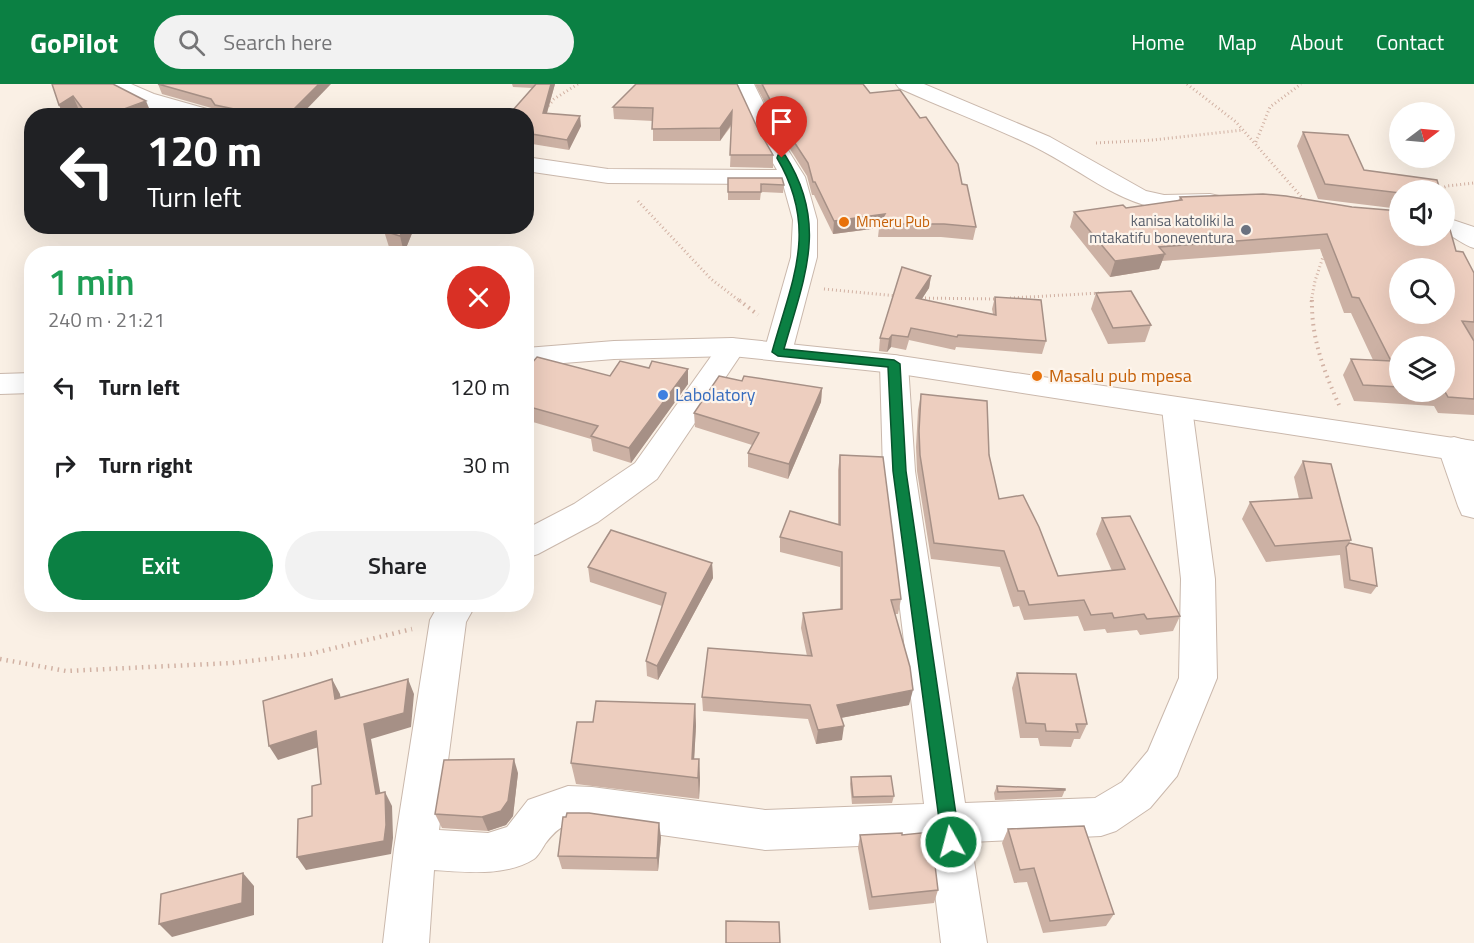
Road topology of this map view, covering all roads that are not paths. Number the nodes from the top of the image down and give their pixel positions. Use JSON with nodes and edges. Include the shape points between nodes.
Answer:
{"nodes":[{"id":1,"x":118,"y":84,"type":"edge"},
{"id":2,"x":744,"y":84,"type":"edge"},
{"id":3,"x":906,"y":84,"type":"edge"},
{"id":4,"x":178,"y":108,"type":"edge"},
{"id":5,"x":534,"y":165,"type":"edge"},
{"id":6,"x":793,"y":177,"type":"junction"},
{"id":7,"x":1236,"y":199,"type":"edge"},
{"id":8,"x":1455,"y":228,"type":"edge"},
{"id":9,"x":1474,"y":240,"type":"edge"},
{"id":10,"x":780,"y":342,"type":"junction"},
{"id":11,"x":732,"y":347,"type":"junction"},
{"id":12,"x":534,"y":356,"type":"edge"},
{"id":13,"x":894,"y":364,"type":"junction"},
{"id":14,"x":24,"y":383,"type":"edge"},
{"id":15,"x":0,"y":384,"type":"edge"},
{"id":16,"x":1177,"y":408,"type":"junction"},
{"id":17,"x":1464,"y":450,"type":"edge"},
{"id":18,"x":1474,"y":506,"type":"edge"},
{"id":19,"x":534,"y":541,"type":"edge"},
{"id":20,"x":453,"y":612,"type":"edge"},
{"id":21,"x":948,"y":821,"type":"junction"},
{"id":22,"x":415,"y":849,"type":"junction"},
{"id":23,"x":406,"y":943,"type":"edge"},
{"id":24,"x":963,"y":943,"type":"edge"}],
"edges":[{"from":1,"to":4,"type":"street","via":[[137,96]]},
{"from":2,"to":6,"type":"street"},
{"from":3,"to":7,"type":"street","via":[[1042,142],[1153,202]]},
{"from":5,"to":6,"type":"street","via":[[608,176]]},
{"from":6,"to":10,"type":"street","via":[[805,220],[804,257]]},
{"from":8,"to":9,"type":"street"},
{"from":10,"to":11,"type":"street"},
{"from":10,"to":13,"type":"street"},
{"from":11,"to":12,"type":"street"},
{"from":11,"to":19,"type":"street","via":[[646,471],[586,513]]},
{"from":13,"to":16,"type":"street"},
{"from":13,"to":21,"type":"street","via":[[899,471]]},
{"from":14,"to":15,"type":"street"},
{"from":16,"to":17,"type":"street"},
{"from":16,"to":21,"type":"street","via":[[1198,579],[1198,678],[1163,763],[1136,795],[1101,817]]},
{"from":17,"to":18,"type":"street"},
{"from":20,"to":22,"type":"street"},
{"from":21,"to":22,"type":"street","via":[[765,830],[568,805],[543,814],[520,844],[488,853]]},
{"from":21,"to":24,"type":"street"},
{"from":22,"to":23,"type":"street"}]}
